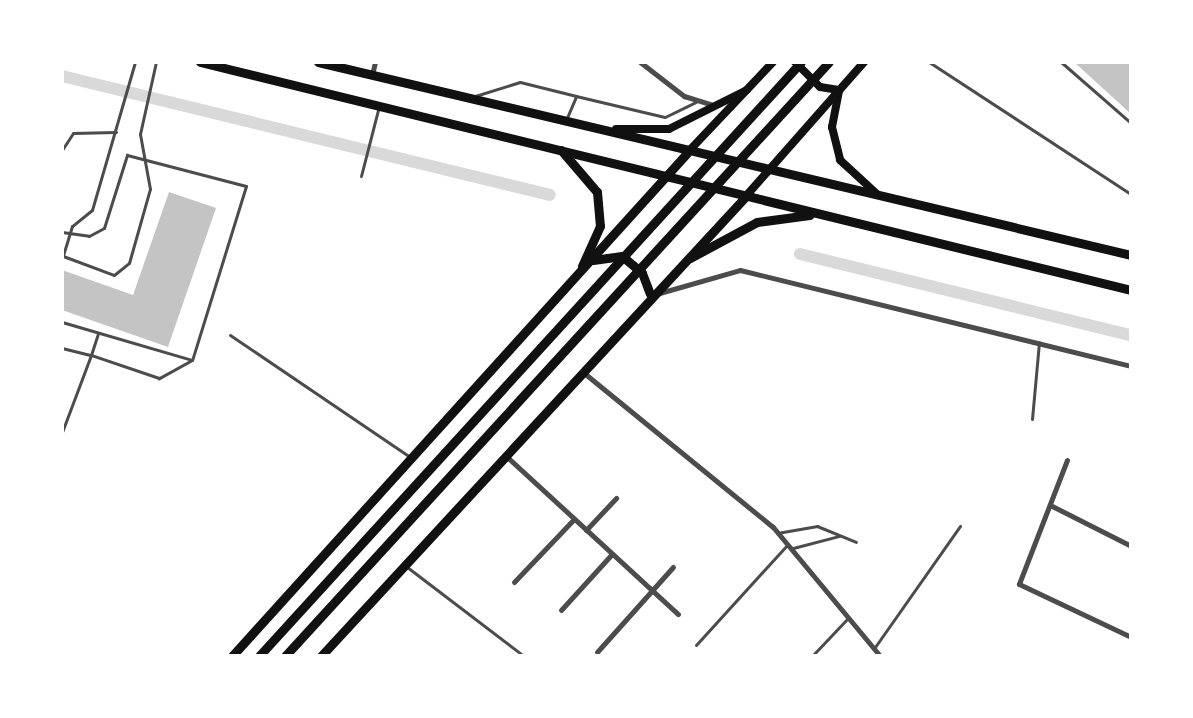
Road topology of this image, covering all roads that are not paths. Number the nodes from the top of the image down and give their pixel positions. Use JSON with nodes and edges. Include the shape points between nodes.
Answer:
{"nodes":[{"id":1,"x":135,"y":62,"type":"edge"},
{"id":2,"x":156,"y":62,"type":"edge"},
{"id":3,"x":200,"y":62,"type":"edge"},
{"id":4,"x":318,"y":62,"type":"edge"},
{"id":5,"x":375,"y":62,"type":"edge"},
{"id":6,"x":640,"y":62,"type":"edge"},
{"id":7,"x":662,"y":62,"type":"edge"},
{"id":8,"x":677,"y":62,"type":"edge"},
{"id":9,"x":773,"y":62,"type":"edge"},
{"id":10,"x":795,"y":62,"type":"edge"},
{"id":11,"x":801,"y":62,"type":"edge"},
{"id":12,"x":829,"y":62,"type":"edge"},
{"id":13,"x":864,"y":62,"type":"edge"},
{"id":14,"x":929,"y":62,"type":"edge"},
{"id":15,"x":1061,"y":62,"type":"edge"},
{"id":16,"x":372,"y":75,"type":"junction"},
{"id":17,"x":747,"y":90,"type":"junction"},
{"id":18,"x":839,"y":90,"type":"junction"},
{"id":19,"x":576,"y":96,"type":"junction"},
{"id":20,"x":466,"y":99,"type":"junction"},
{"id":21,"x":696,"y":102,"type":"junction"},
{"id":22,"x":379,"y":106,"type":"junction"},
{"id":23,"x":717,"y":106,"type":"junction"},
{"id":24,"x":1131,"y":123,"type":"edge"},
{"id":25,"x":568,"y":124,"type":"junction"},
{"id":26,"x":118,"y":132,"type":"junction"},
{"id":27,"x":64,"y":138,"type":"edge"},
{"id":28,"x":62,"y":150,"type":"edge"},
{"id":29,"x":561,"y":150,"type":"junction"},
{"id":30,"x":687,"y":153,"type":"junction"},
{"id":31,"x":143,"y":154,"type":"junction"},
{"id":32,"x":766,"y":173,"type":"junction"},
{"id":33,"x":666,"y":175,"type":"junction"},
{"id":34,"x":361,"y":176,"type":"dead end"},
{"id":35,"x":1131,"y":194,"type":"edge"},
{"id":36,"x":746,"y":196,"type":"junction"},
{"id":37,"x":889,"y":201,"type":"junction"},
{"id":38,"x":818,"y":214,"type":"junction"},
{"id":39,"x":62,"y":232,"type":"edge"},
{"id":40,"x":69,"y":234,"type":"junction"},
{"id":41,"x":1131,"y":255,"type":"edge"},
{"id":42,"x":590,"y":261,"type":"junction"},
{"id":43,"x":579,"y":273,"type":"junction"},
{"id":44,"x":668,"y":274,"type":"junction"},
{"id":45,"x":1131,"y":290,"type":"edge"},
{"id":46,"x":650,"y":294,"type":"junction"},
{"id":47,"x":62,"y":322,"type":"edge"},
{"id":48,"x":98,"y":333,"type":"junction"},
{"id":49,"x":230,"y":335,"type":"dead end"},
{"id":50,"x":1039,"y":342,"type":"junction"},
{"id":51,"x":62,"y":348,"type":"edge"},
{"id":52,"x":91,"y":355,"type":"junction"},
{"id":53,"x":192,"y":360,"type":"junction"},
{"id":54,"x":1131,"y":366,"type":"edge"},
{"id":55,"x":580,"y":370,"type":"junction"},
{"id":56,"x":1032,"y":419,"type":"dead end"},
{"id":57,"x":62,"y":432,"type":"edge"},
{"id":58,"x":504,"y":454,"type":"junction"},
{"id":59,"x":410,"y":457,"type":"junction"},
{"id":60,"x":1067,"y":460,"type":"dead end"},
{"id":61,"x":616,"y":498,"type":"dead end"},
{"id":62,"x":1050,"y":505,"type":"junction"},
{"id":63,"x":574,"y":519,"type":"junction"},
{"id":64,"x":960,"y":526,"type":"dead end"},
{"id":65,"x":586,"y":530,"type":"junction"},
{"id":66,"x":777,"y":533,"type":"junction"},
{"id":67,"x":839,"y":536,"type":"junction"},
{"id":68,"x":856,"y":542,"type":"dead end"},
{"id":69,"x":789,"y":546,"type":"junction"},
{"id":70,"x":1131,"y":546,"type":"edge"},
{"id":71,"x":612,"y":554,"type":"junction"},
{"id":72,"x":404,"y":565,"type":"junction"},
{"id":73,"x":673,"y":567,"type":"dead end"},
{"id":74,"x":514,"y":582,"type":"dead end"},
{"id":75,"x":652,"y":590,"type":"junction"},
{"id":76,"x":561,"y":610,"type":"dead end"},
{"id":77,"x":678,"y":614,"type":"dead end"},
{"id":78,"x":848,"y":618,"type":"junction"},
{"id":79,"x":1131,"y":637,"type":"edge"},
{"id":80,"x":696,"y":645,"type":"dead end"},
{"id":81,"x":874,"y":648,"type":"junction"},
{"id":82,"x":597,"y":652,"type":"dead end"},
{"id":83,"x":328,"y":654,"type":"edge"},
{"id":84,"x":232,"y":656,"type":"edge"},
{"id":85,"x":259,"y":656,"type":"edge"},
{"id":86,"x":285,"y":656,"type":"edge"},
{"id":87,"x":524,"y":656,"type":"edge"},
{"id":88,"x":812,"y":656,"type":"edge"},
{"id":89,"x":880,"y":656,"type":"edge"}],
"edges":[{"from":1,"to":26,"type":"lane"},
{"from":2,"to":31,"type":"lane","via":[[144,114]]},
{"from":3,"to":22,"type":"highway"},
{"from":4,"to":16,"type":"highway"},
{"from":5,"to":16,"type":"street"},
{"from":6,"to":21,"type":"street"},
{"from":7,"to":8,"type":"lane"},
{"from":9,"to":17,"type":"main road"},
{"from":10,"to":18,"type":"main road","via":[[820,87]]},
{"from":11,"to":85,"type":"highway"},
{"from":12,"to":86,"type":"highway"},
{"from":13,"to":18,"type":"main road"},
{"from":14,"to":35,"type":"lane"},
{"from":15,"to":24,"type":"lane"},
{"from":16,"to":20,"type":"highway"},
{"from":17,"to":23,"type":"main road"},
{"from":17,"to":30,"type":"main road"},
{"from":18,"to":32,"type":"main road"},
{"from":18,"to":37,"type":"main road","via":[[832,127],[840,160]]},
{"from":19,"to":20,"type":"lane","via":[[520,82]]},
{"from":19,"to":21,"type":"lane","via":[[665,117]]},
{"from":19,"to":25,"type":"lane"},
{"from":20,"to":25,"type":"highway"},
{"from":21,"to":23,"type":"street"},
{"from":22,"to":29,"type":"highway"},
{"from":22,"to":34,"type":"lane"},
{"from":23,"to":25,"type":"main road","via":[[659,131]]},
{"from":25,"to":30,"type":"highway"},
{"from":26,"to":27,"type":"lane"},
{"from":26,"to":40,"type":"lane","via":[[92,210]]},
{"from":27,"to":28,"type":"lane"},
{"from":29,"to":33,"type":"highway"},
{"from":29,"to":43,"type":"highway","via":[[597,192],[600,226]]},
{"from":30,"to":32,"type":"highway"},
{"from":30,"to":33,"type":"highway"},
{"from":31,"to":40,"type":"lane","via":[[122,160],[104,228]]},
{"from":31,"to":40,"type":"lane","via":[[150,189],[121,274],[63,256]]},
{"from":31,"to":53,"type":"lane","via":[[246,186]]},
{"from":32,"to":36,"type":"main road"},
{"from":32,"to":37,"type":"highway"},
{"from":33,"to":36,"type":"highway"},
{"from":33,"to":42,"type":"highway"},
{"from":36,"to":38,"type":"highway"},
{"from":36,"to":44,"type":"highway"},
{"from":37,"to":41,"type":"highway"},
{"from":38,"to":44,"type":"highway","via":[[757,222],[719,238]]},
{"from":38,"to":45,"type":"highway"},
{"from":39,"to":40,"type":"lane"},
{"from":42,"to":43,"type":"highway"},
{"from":42,"to":46,"type":"highway","via":[[622,256],[642,273]]},
{"from":43,"to":59,"type":"highway"},
{"from":44,"to":46,"type":"highway"},
{"from":46,"to":50,"type":"street","via":[[670,295],[740,270]]},
{"from":46,"to":55,"type":"highway"},
{"from":47,"to":48,"type":"lane"},
{"from":48,"to":52,"type":"lane"},
{"from":48,"to":53,"type":"lane"},
{"from":49,"to":59,"type":"lane"},
{"from":50,"to":54,"type":"street"},
{"from":50,"to":56,"type":"lane"},
{"from":51,"to":52,"type":"lane"},
{"from":52,"to":53,"type":"lane","via":[[159,378]]},
{"from":52,"to":57,"type":"lane"},
{"from":55,"to":58,"type":"highway"},
{"from":55,"to":66,"type":"street"},
{"from":58,"to":63,"type":"street"},
{"from":58,"to":72,"type":"highway"},
{"from":59,"to":84,"type":"highway"},
{"from":60,"to":62,"type":"street"},
{"from":61,"to":65,"type":"street"},
{"from":62,"to":70,"type":"street"},
{"from":62,"to":79,"type":"street","via":[[1019,584]]},
{"from":63,"to":65,"type":"street"},
{"from":63,"to":74,"type":"street"},
{"from":64,"to":81,"type":"lane"},
{"from":65,"to":71,"type":"street"},
{"from":66,"to":67,"type":"lane","via":[[817,526]]},
{"from":66,"to":69,"type":"street"},
{"from":67,"to":68,"type":"lane"},
{"from":67,"to":69,"type":"lane"},
{"from":69,"to":78,"type":"street"},
{"from":69,"to":80,"type":"lane"},
{"from":71,"to":75,"type":"street"},
{"from":71,"to":76,"type":"street"},
{"from":72,"to":83,"type":"highway"},
{"from":72,"to":87,"type":"lane"},
{"from":73,"to":75,"type":"street"},
{"from":75,"to":77,"type":"street"},
{"from":75,"to":82,"type":"street"},
{"from":78,"to":81,"type":"street"},
{"from":78,"to":88,"type":"lane"},
{"from":81,"to":89,"type":"street"}]}
